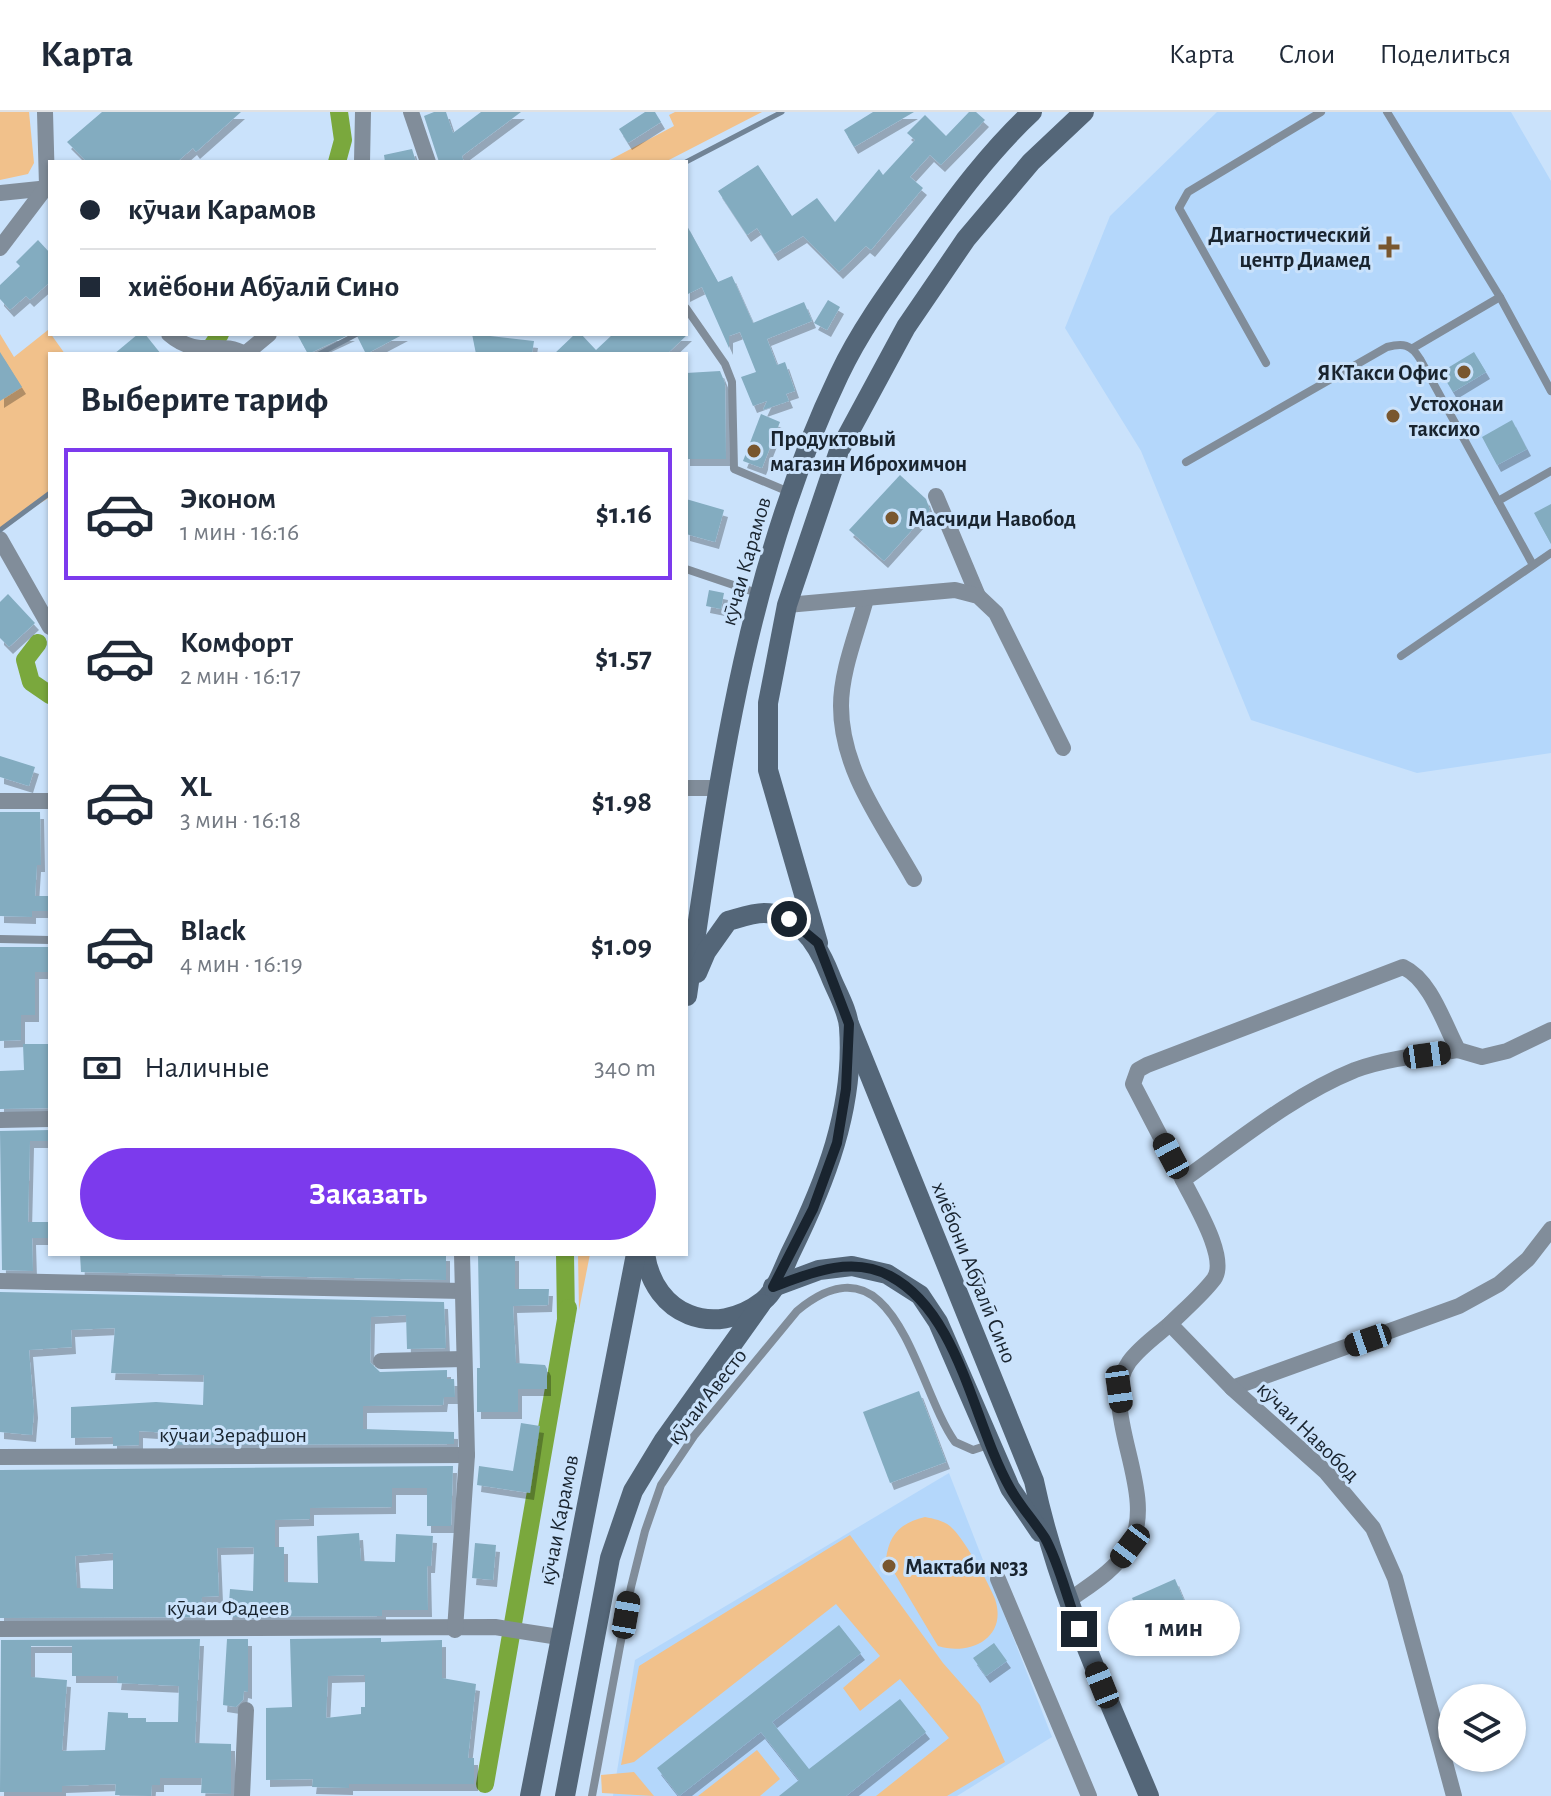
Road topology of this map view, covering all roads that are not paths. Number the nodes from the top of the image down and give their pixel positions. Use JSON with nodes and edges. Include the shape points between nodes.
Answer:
{"nodes":[{"id":1,"x":45,"y":112,"type":"edge"},
{"id":2,"x":363,"y":112,"type":"edge"},
{"id":3,"x":411,"y":112,"type":"edge"},
{"id":4,"x":1032,"y":112,"type":"edge"},
{"id":5,"x":1084,"y":112,"type":"edge"},
{"id":6,"x":1321,"y":112,"type":"edge"},
{"id":7,"x":1387,"y":112,"type":"edge"},
{"id":8,"x":362,"y":160,"type":"edge"},
{"id":9,"x":427,"y":160,"type":"edge"},
{"id":10,"x":48,"y":169,"type":"edge"},
{"id":11,"x":48,"y":188,"type":"edge"},
{"id":12,"x":48,"y":189,"type":"edge"},
{"id":13,"x":0,"y":193,"type":"edge"},
{"id":14,"x":0,"y":248,"type":"edge"},
{"id":15,"x":1500,"y":297,"type":"junction"},
{"id":16,"x":688,"y":311,"type":"edge"},
{"id":17,"x":172,"y":336,"type":"edge"},
{"id":18,"x":265,"y":336,"type":"edge"},
{"id":19,"x":241,"y":347,"type":"edge"},
{"id":20,"x":1413,"y":348,"type":"junction"},
{"id":21,"x":1266,"y":363,"type":"dead end"},
{"id":22,"x":1551,"y":391,"type":"edge"},
{"id":23,"x":1186,"y":462,"type":"dead end"},
{"id":24,"x":1551,"y":471,"type":"edge"},
{"id":25,"x":790,"y":492,"type":"junction"},
{"id":26,"x":936,"y":496,"type":"dead end"},
{"id":27,"x":1498,"y":501,"type":"junction"},
{"id":28,"x":0,"y":539,"type":"edge"},
{"id":29,"x":1551,"y":553,"type":"edge"},
{"id":30,"x":1533,"y":565,"type":"junction"},
{"id":31,"x":688,"y":570,"type":"edge"},
{"id":32,"x":757,"y":593,"type":"junction"},
{"id":33,"x":978,"y":596,"type":"junction"},
{"id":34,"x":866,"y":599,"type":"junction"},
{"id":35,"x":787,"y":605,"type":"junction"},
{"id":36,"x":48,"y":623,"type":"edge"},
{"id":37,"x":1401,"y":656,"type":"dead end"},
{"id":38,"x":1063,"y":748,"type":"dead end"},
{"id":39,"x":688,"y":788,"type":"edge"},
{"id":40,"x":717,"y":788,"type":"junction"},
{"id":41,"x":0,"y":801,"type":"edge"},
{"id":42,"x":48,"y":801,"type":"edge"},
{"id":43,"x":914,"y":879,"type":"dead end"},
{"id":44,"x":0,"y":939,"type":"edge"},
{"id":45,"x":48,"y":940,"type":"edge"},
{"id":46,"x":818,"y":943,"type":"junction"},
{"id":47,"x":688,"y":993,"type":"edge"},
{"id":48,"x":688,"y":997,"type":"edge"},
{"id":49,"x":849,"y":1024,"type":"junction"},
{"id":50,"x":1551,"y":1030,"type":"edge"},
{"id":51,"x":1458,"y":1050,"type":"junction"},
{"id":52,"x":48,"y":1119,"type":"edge"},
{"id":53,"x":0,"y":1120,"type":"edge"},
{"id":54,"x":1183,"y":1180,"type":"junction"},
{"id":55,"x":1551,"y":1229,"type":"edge"},
{"id":56,"x":462,"y":1256,"type":"edge"},
{"id":57,"x":636,"y":1256,"type":"edge"},
{"id":58,"x":646,"y":1256,"type":"edge"},
{"id":59,"x":0,"y":1281,"type":"edge"},
{"id":60,"x":462,"y":1291,"type":"junction"},
{"id":61,"x":768,"y":1294,"type":"junction"},
{"id":62,"x":1170,"y":1324,"type":"junction"},
{"id":63,"x":463,"y":1359,"type":"junction"},
{"id":64,"x":381,"y":1361,"type":"dead end"},
{"id":65,"x":1232,"y":1388,"type":"junction"},
{"id":66,"x":990,"y":1444,"type":"junction"},
{"id":67,"x":467,"y":1455,"type":"junction"},
{"id":68,"x":0,"y":1457,"type":"edge"},
{"id":69,"x":1046,"y":1540,"type":"junction"},
{"id":70,"x":998,"y":1579,"type":"dead end"},
{"id":71,"x":1068,"y":1601,"type":"junction"},
{"id":72,"x":0,"y":1629,"type":"edge"},
{"id":73,"x":455,"y":1630,"type":"junction"},
{"id":74,"x":559,"y":1637,"type":"junction"},
{"id":75,"x":246,"y":1710,"type":"dead end"},
{"id":76,"x":242,"y":1796,"type":"edge"},
{"id":77,"x":530,"y":1796,"type":"edge"},
{"id":78,"x":565,"y":1796,"type":"edge"},
{"id":79,"x":592,"y":1796,"type":"edge"},
{"id":80,"x":1089,"y":1796,"type":"edge"},
{"id":81,"x":1149,"y":1796,"type":"edge"},
{"id":82,"x":1454,"y":1796,"type":"edge"}],
"edges":[{"from":1,"to":10,"type":"street"},
{"from":2,"to":8,"type":"street"},
{"from":3,"to":9,"type":"street"},
{"from":4,"to":25,"type":"main road","name":"кӯчаи Карамов","via":[[947,209],[893,285],[840,373]]},
{"from":5,"to":35,"type":"main road","via":[[1031,162],[966,239],[906,327],[839,451]]},
{"from":6,"to":21,"type":"lane","via":[[1188,192],[1179,208]]},
{"from":7,"to":15,"type":"lane"},
{"from":11,"to":13,"type":"street"},
{"from":12,"to":14,"type":"street"},
{"from":15,"to":20,"type":"lane"},
{"from":15,"to":22,"type":"lane"},
{"from":16,"to":25,"type":"lane","via":[[732,382],[734,469]]},
{"from":17,"to":19,"type":"street","via":[[193,349]]},
{"from":18,"to":19,"type":"street"},
{"from":20,"to":23,"type":"lane","via":[[1387,347]]},
{"from":20,"to":27,"type":"lane"},
{"from":24,"to":27,"type":"lane"},
{"from":25,"to":32,"type":"main road","name":"кӯчаи Карамов"},
{"from":26,"to":33,"type":"street"},
{"from":27,"to":30,"type":"lane"},
{"from":28,"to":36,"type":"street"},
{"from":29,"to":30,"type":"lane"},
{"from":30,"to":37,"type":"lane"},
{"from":31,"to":32,"type":"lane"},
{"from":32,"to":40,"type":"main road","name":"кӯчаи Карамов"},
{"from":33,"to":34,"type":"street","via":[[955,590]]},
{"from":33,"to":38,"type":"street","via":[[996,613]]},
{"from":34,"to":35,"type":"street"},
{"from":34,"to":43,"type":"street","via":[[844,681],[843,732],[857,778]]},
{"from":35,"to":46,"type":"main road","via":[[768,703],[768,770]]},
{"from":39,"to":40,"type":"street"},
{"from":40,"to":47,"type":"main road","name":"кӯчаи Карамов"},
{"from":41,"to":42,"type":"street"},
{"from":44,"to":45,"type":"lane"},
{"from":46,"to":48,"type":"main road","name":"кӯчаи Карамов","via":[[789,919],[764,913],[728,921],[706,952]]},
{"from":46,"to":49,"type":"main road"},
{"from":49,"to":61,"type":"main road","via":[[837,1143],[813,1209]]},
{"from":49,"to":69,"type":"main road","name":"хиёбони Абӯалӣ Сино","via":[[1034,1481]]},
{"from":50,"to":51,"type":"street","via":[[1482,1057]]},
{"from":51,"to":54,"type":"street","via":[[1383,1063],[1321,1086]]},
{"from":51,"to":54,"type":"street","via":[[1421,981],[1403,967],[1147,1065],[1138,1070],[1133,1084]]},
{"from":52,"to":53,"type":"street"},
{"from":54,"to":62,"type":"street","via":[[1219,1265],[1216,1277]]},
{"from":55,"to":65,"type":"street","via":[[1499,1284],[1459,1306]]},
{"from":56,"to":60,"type":"street"},
{"from":57,"to":74,"type":"main road","name":"кӯчаи Карамов"},
{"from":58,"to":61,"type":"main road","via":[[659,1290],[692,1318],[719,1322]]},
{"from":59,"to":60,"type":"street"},
{"from":60,"to":63,"type":"street"},
{"from":61,"to":66,"type":"main road","name":"хиёбони Абӯалӣ Сино","via":[[819,1270],[852,1266],[887,1274],[920,1295],[938,1322]]},
{"from":61,"to":78,"type":"main road","via":[[633,1491],[610,1558]]},
{"from":62,"to":65,"type":"street","name":"кӯчаи Навобод"},
{"from":62,"to":71,"type":"street","via":[[1128,1364],[1119,1389],[1139,1518],[1130,1546],[1111,1571]]},
{"from":63,"to":64,"type":"street"},
{"from":63,"to":67,"type":"street"},
{"from":65,"to":82,"type":"street","name":"кӯчаи Навобод","via":[[1326,1472],[1373,1528],[1395,1578]]},
{"from":66,"to":69,"type":"main road","name":"хиёбони Абӯалӣ Сино","via":[[1010,1488]]},
{"from":66,"to":79,"type":"lane","name":"кӯчаи Авесто","via":[[973,1450],[955,1442],[901,1326],[885,1305],[862,1289],[837,1287],[817,1294],[797,1311],[694,1436],[661,1485],[631,1587]]},
{"from":67,"to":68,"type":"street","name":"кӯчаи Зерафшон"},
{"from":67,"to":73,"type":"street"},
{"from":69,"to":71,"type":"main road","name":"хиёбони Абӯалӣ Сино"},
{"from":70,"to":80,"type":"street"},
{"from":71,"to":81,"type":"main road","name":"хиёбони Абӯалӣ Сино"},
{"from":72,"to":73,"type":"street","name":"кӯчаи Фадеев"},
{"from":73,"to":74,"type":"street","name":"кӯчаи Фадеев","via":[[495,1627]]},
{"from":74,"to":77,"type":"main road","name":"кӯчаи Карамов"},
{"from":75,"to":76,"type":"street"}]}
